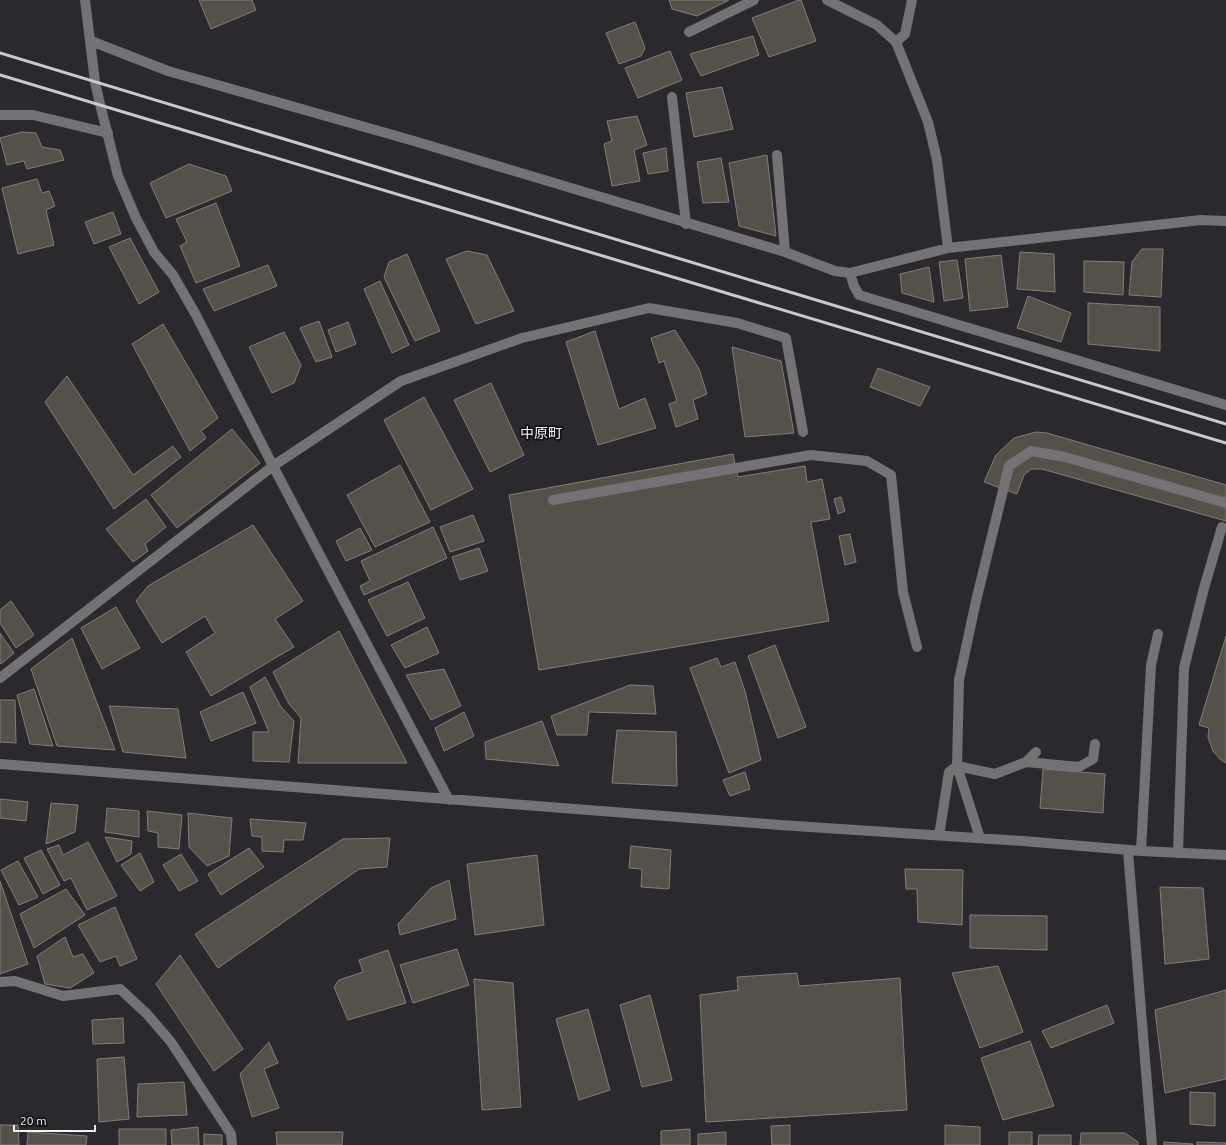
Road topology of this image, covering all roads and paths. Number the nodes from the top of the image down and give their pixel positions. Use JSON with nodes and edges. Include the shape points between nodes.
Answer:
{"nodes":[{"id":1,"x":85,"y":0,"type":"edge"},
{"id":2,"x":754,"y":0,"type":"edge"},
{"id":3,"x":827,"y":0,"type":"edge"},
{"id":4,"x":912,"y":0,"type":"edge"},
{"id":5,"x":689,"y":32,"type":"dead end"},
{"id":6,"x":91,"y":40,"type":"junction"},
{"id":7,"x":896,"y":42,"type":"junction"},
{"id":8,"x":672,"y":97,"type":"dead end"},
{"id":9,"x":0,"y":115,"type":"edge"},
{"id":10,"x":108,"y":133,"type":"junction"},
{"id":11,"x":776,"y":155,"type":"dead end"},
{"id":12,"x":1226,"y":221,"type":"edge"},
{"id":13,"x":686,"y":224,"type":"junction"},
{"id":14,"x":948,"y":248,"type":"junction"},
{"id":15,"x":785,"y":252,"type":"junction"},
{"id":16,"x":850,"y":274,"type":"junction"},
{"id":17,"x":1226,"y":405,"type":"edge"},
{"id":18,"x":803,"y":432,"type":"dead end"},
{"id":19,"x":273,"y":466,"type":"junction"},
{"id":20,"x":553,"y":500,"type":"dead end"},
{"id":21,"x":1226,"y":503,"type":"edge"},
{"id":22,"x":1222,"y":527,"type":"dead end"},
{"id":23,"x":1158,"y":634,"type":"dead end"},
{"id":24,"x":917,"y":647,"type":"dead end"},
{"id":25,"x":0,"y":678,"type":"edge"},
{"id":26,"x":1095,"y":744,"type":"dead end"},
{"id":27,"x":1036,"y":752,"type":"dead end"},
{"id":28,"x":1026,"y":762,"type":"junction"},
{"id":29,"x":0,"y":764,"type":"edge"},
{"id":30,"x":957,"y":766,"type":"junction"},
{"id":31,"x":449,"y":800,"type":"junction"},
{"id":32,"x":940,"y":836,"type":"junction"},
{"id":33,"x":980,"y":838,"type":"junction"},
{"id":34,"x":1128,"y":850,"type":"junction"},
{"id":35,"x":1141,"y":851,"type":"junction"},
{"id":36,"x":1178,"y":853,"type":"junction"},
{"id":37,"x":1226,"y":855,"type":"edge"},
{"id":38,"x":0,"y":982,"type":"edge"},
{"id":39,"x":232,"y":1145,"type":"edge"},
{"id":40,"x":1152,"y":1145,"type":"edge"}],
"edges":[{"from":1,"to":6,"type":"street"},
{"from":2,"to":5,"type":"street"},
{"from":3,"to":7,"type":"street","via":[[877,25]]},
{"from":4,"to":7,"type":"street","via":[[905,34]]},
{"from":6,"to":10,"type":"street","via":[[95,82]]},
{"from":6,"to":13,"type":"street","via":[[168,71],[414,141]]},
{"from":7,"to":14,"type":"street","via":[[928,122],[937,160]]},
{"from":8,"to":13,"type":"street"},
{"from":9,"to":10,"type":"street","via":[[33,114]]},
{"from":10,"to":19,"type":"street","via":[[118,176],[136,218],[154,252],[173,275],[196,315]]},
{"from":11,"to":15,"type":"street"},
{"from":12,"to":14,"type":"street","via":[[1201,220]]},
{"from":13,"to":15,"type":"street"},
{"from":14,"to":16,"type":"street"},
{"from":15,"to":16,"type":"street"},
{"from":16,"to":17,"type":"street","via":[[859,295]]},
{"from":18,"to":19,"type":"street","via":[[786,338],[737,323],[650,308],[522,338],[401,380]]},
{"from":19,"to":25,"type":"street"},
{"from":19,"to":31,"type":"street"},
{"from":20,"to":24,"type":"street","via":[[811,455],[867,461],[891,475],[903,592]]},
{"from":21,"to":30,"type":"street","via":[[1065,457],[1031,451],[1009,466],[959,680]]},
{"from":22,"to":36,"type":"street","via":[[1184,668]]},
{"from":23,"to":35,"type":"street","via":[[1151,665]]},
{"from":26,"to":28,"type":"street","via":[[1093,759],[1079,767]]},
{"from":27,"to":28,"type":"street"},
{"from":28,"to":30,"type":"street","via":[[994,774]]},
{"from":29,"to":31,"type":"street"},
{"from":30,"to":32,"type":"street","via":[[949,772]]},
{"from":30,"to":33,"type":"street"},
{"from":31,"to":32,"type":"street"},
{"from":32,"to":33,"type":"street"},
{"from":33,"to":34,"type":"street"},
{"from":34,"to":35,"type":"street"},
{"from":34,"to":40,"type":"street"},
{"from":35,"to":36,"type":"street"},
{"from":36,"to":37,"type":"street"},
{"from":38,"to":39,"type":"street","via":[[15,981],[63,996],[120,989],[147,1014],[171,1042],[231,1134]]}]}
